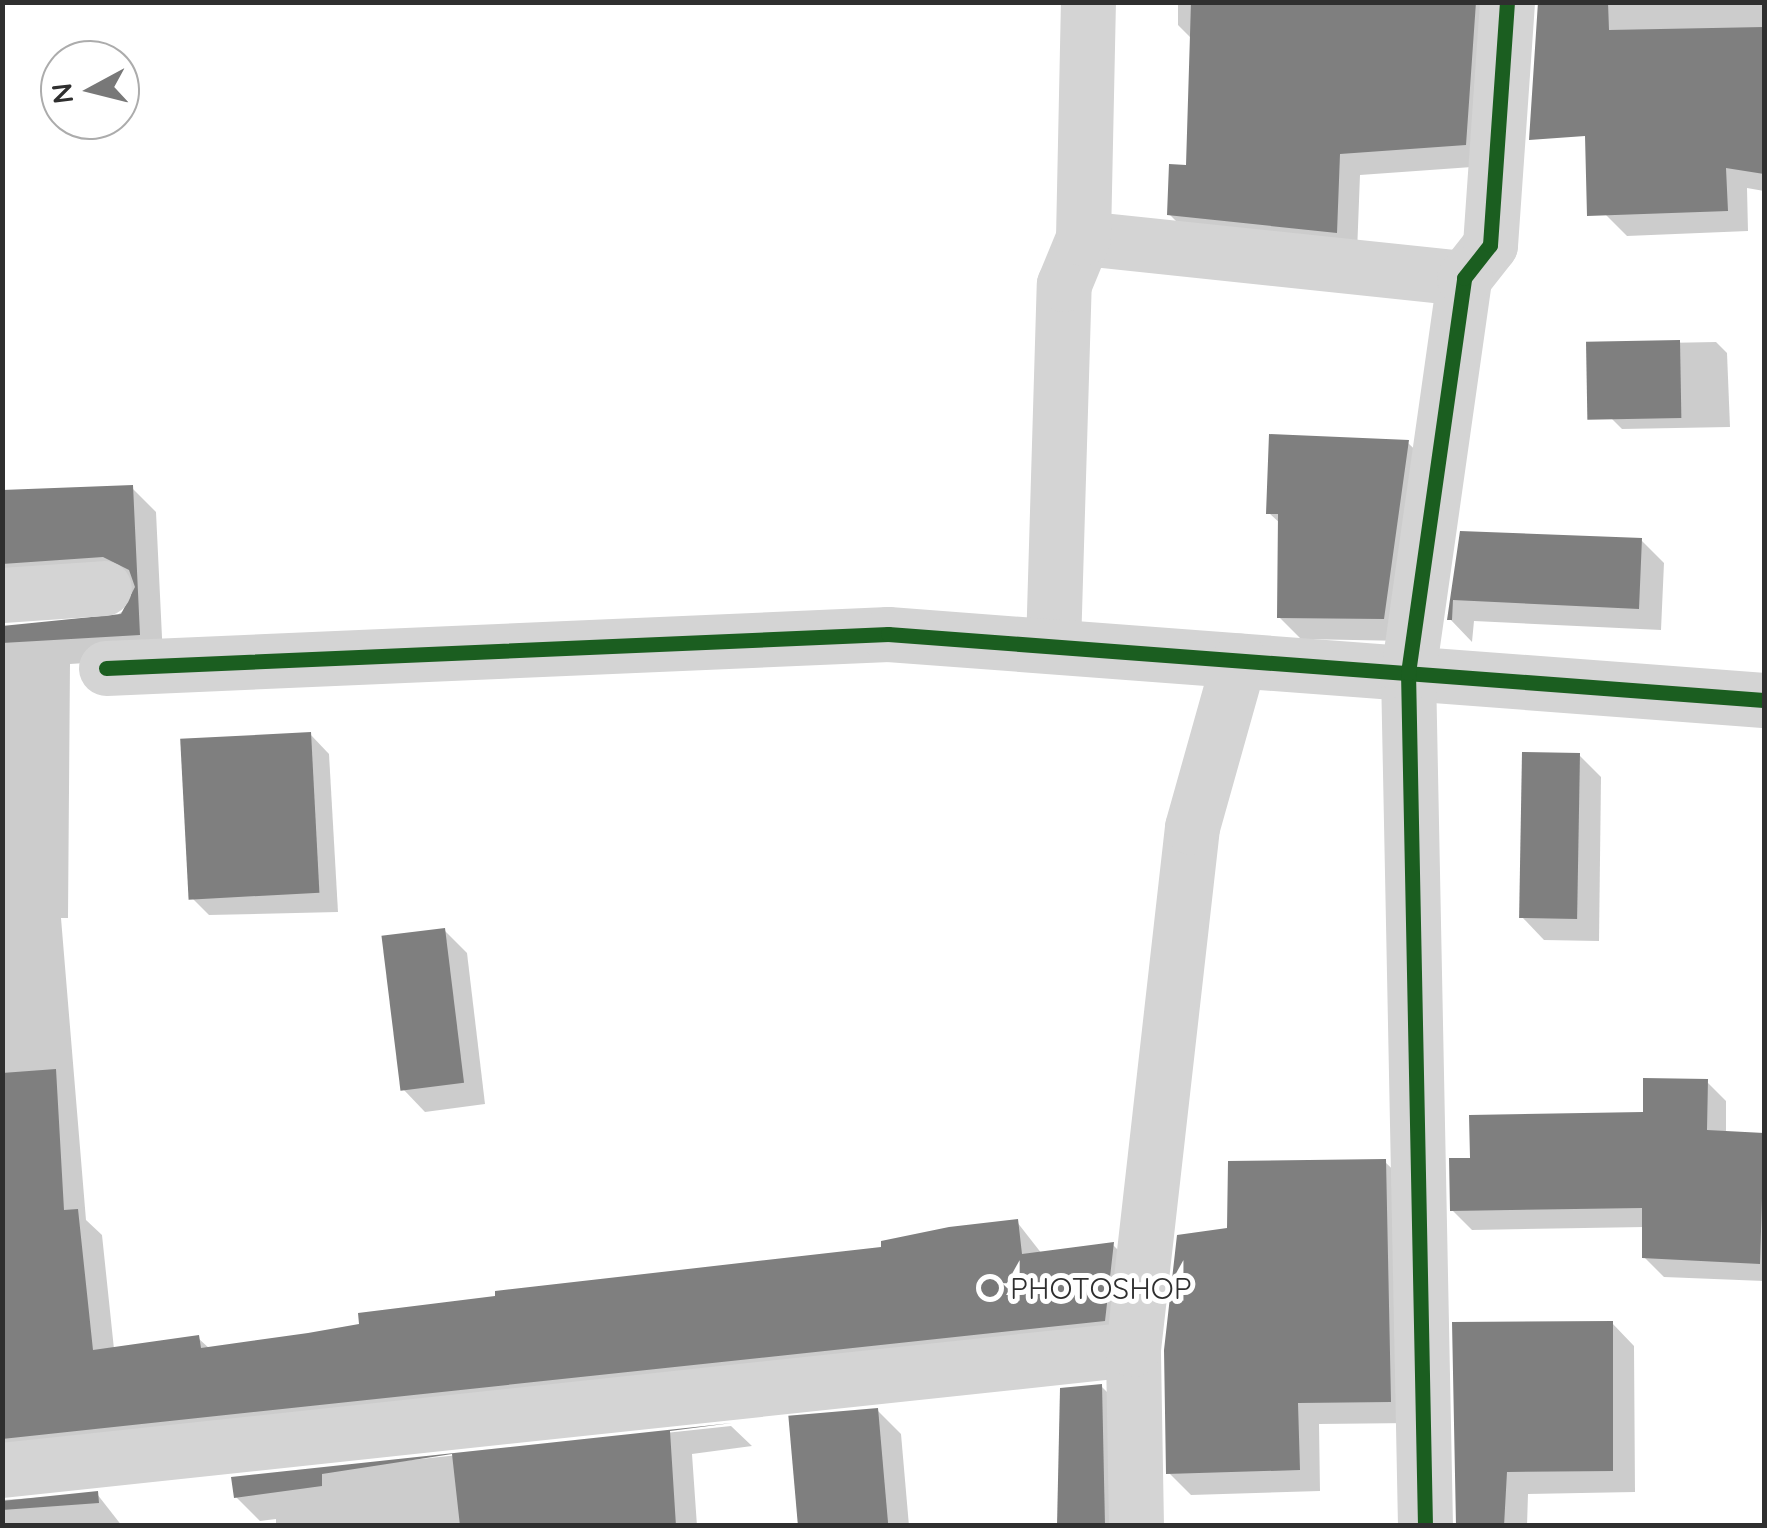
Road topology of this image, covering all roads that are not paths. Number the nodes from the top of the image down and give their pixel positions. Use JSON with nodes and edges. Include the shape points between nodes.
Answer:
{"nodes":[{"id":1,"x":1088,"y":2,"type":"edge"},
{"id":2,"x":1507,"y":2,"type":"edge"},
{"id":3,"x":1083,"y":238,"type":"junction"},
{"id":4,"x":1464,"y":278,"type":"junction"},
{"id":5,"x":104,"y":588,"type":"dead end"},
{"id":6,"x":2,"y":595,"type":"edge"},
{"id":7,"x":1053,"y":646,"type":"junction"},
{"id":8,"x":1239,"y":660,"type":"junction"},
{"id":9,"x":106,"y":668,"type":"dead end"},
{"id":10,"x":1408,"y":673,"type":"junction"},
{"id":11,"x":1764,"y":700,"type":"edge"},
{"id":12,"x":1133,"y":1349,"type":"junction"},
{"id":13,"x":2,"y":1470,"type":"edge"},
{"id":14,"x":1136,"y":1526,"type":"edge"},
{"id":15,"x":1425,"y":1526,"type":"edge"}],
"edges":[{"from":1,"to":3,"type":"street"},
{"from":2,"to":4,"type":"street","via":[[1490,244]]},
{"from":3,"to":4,"type":"street"},
{"from":3,"to":7,"type":"street","via":[[1064,284]]},
{"from":4,"to":10,"type":"street"},
{"from":5,"to":6,"type":"street"},
{"from":7,"to":8,"type":"street"},
{"from":7,"to":9,"type":"street","via":[[888,634]]},
{"from":8,"to":10,"type":"street"},
{"from":8,"to":12,"type":"street","via":[[1192,827]]},
{"from":10,"to":11,"type":"street"},
{"from":10,"to":15,"type":"street"},
{"from":12,"to":13,"type":"street"},
{"from":12,"to":14,"type":"street"}]}
